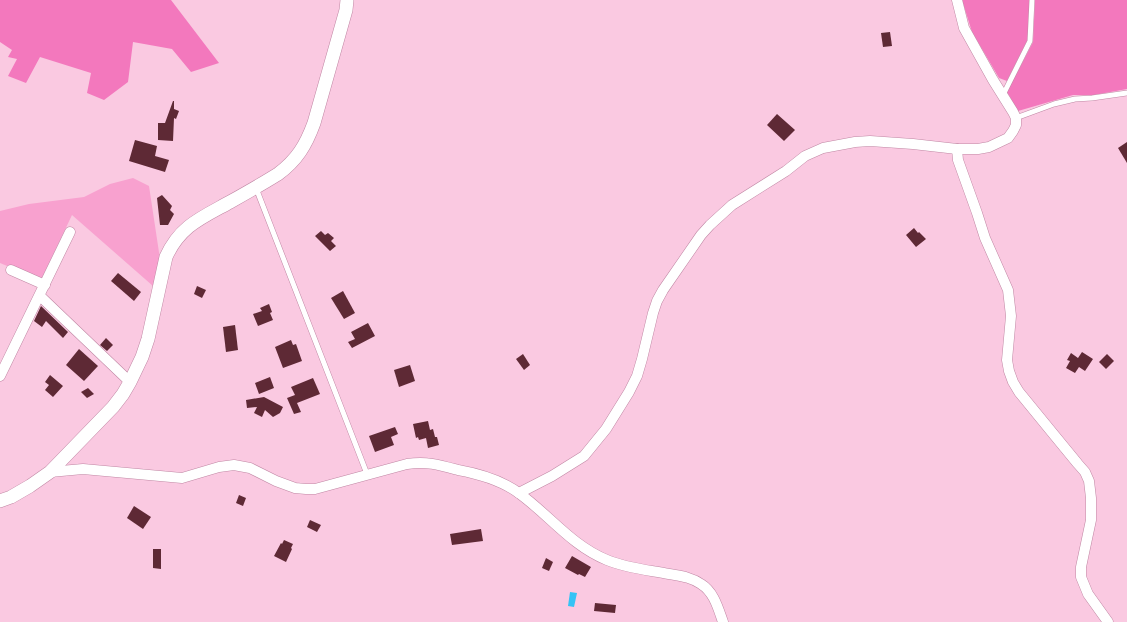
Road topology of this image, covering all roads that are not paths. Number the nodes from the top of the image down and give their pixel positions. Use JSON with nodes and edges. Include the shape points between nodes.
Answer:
{"nodes":[{"id":1,"x":347,"y":0,"type":"edge"},
{"id":2,"x":957,"y":0,"type":"edge"},
{"id":3,"x":1032,"y":0,"type":"edge"},
{"id":4,"x":1127,"y":93,"type":"edge"},
{"id":5,"x":1002,"y":96,"type":"junction"},
{"id":6,"x":1016,"y":118,"type":"junction"},
{"id":7,"x":957,"y":149,"type":"junction"},
{"id":8,"x":256,"y":187,"type":"junction"},
{"id":9,"x":70,"y":232,"type":"dead end"},
{"id":10,"x":11,"y":270,"type":"dead end"},
{"id":11,"x":45,"y":285,"type":"junction"},
{"id":12,"x":40,"y":296,"type":"junction"},
{"id":13,"x":0,"y":376,"type":"edge"},
{"id":14,"x":130,"y":382,"type":"junction"},
{"id":15,"x":50,"y":472,"type":"junction"},
{"id":16,"x":367,"y":474,"type":"junction"},
{"id":17,"x":519,"y":493,"type":"junction"},
{"id":18,"x":0,"y":501,"type":"edge"},
{"id":19,"x":723,"y":622,"type":"edge"},
{"id":20,"x":1108,"y":622,"type":"edge"}],
"edges":[{"from":1,"to":8,"type":"street","via":[[342,27],[309,137],[288,166]]},
{"from":2,"to":5,"type":"street","via":[[964,28]]},
{"from":3,"to":5,"type":"lane","via":[[1030,41]]},
{"from":4,"to":6,"type":"lane","via":[[1075,99]]},
{"from":5,"to":6,"type":"street"},
{"from":6,"to":7,"type":"street","via":[[1016,125],[1008,138],[997,144]]},
{"from":7,"to":17,"type":"street","via":[[870,141],[823,148],[805,156],[732,205],[701,235],[663,290],[653,313],[637,376],[606,429],[584,456]]},
{"from":7,"to":20,"type":"street","via":[[958,160],[985,238],[1008,290],[1011,316],[1008,353],[1009,371],[1013,382],[1085,472],[1089,481],[1091,520],[1081,577],[1088,594]]},
{"from":8,"to":14,"type":"street","via":[[194,222],[171,246],[162,272],[148,339]]},
{"from":8,"to":16,"type":"lane"},
{"from":9,"to":11,"type":"street"},
{"from":10,"to":11,"type":"street"},
{"from":11,"to":12,"type":"street"},
{"from":12,"to":13,"type":"street"},
{"from":12,"to":14,"type":"street"},
{"from":14,"to":15,"type":"street","via":[[113,407]]},
{"from":15,"to":16,"type":"street","via":[[83,469],[182,478],[234,465],[250,468],[284,485],[306,489]]},
{"from":15,"to":18,"type":"street","via":[[30,486]]},
{"from":16,"to":17,"type":"street","via":[[418,462],[428,463],[486,477]]},
{"from":17,"to":19,"type":"street","via":[[570,537],[602,558],[699,582],[713,596]]}]}
